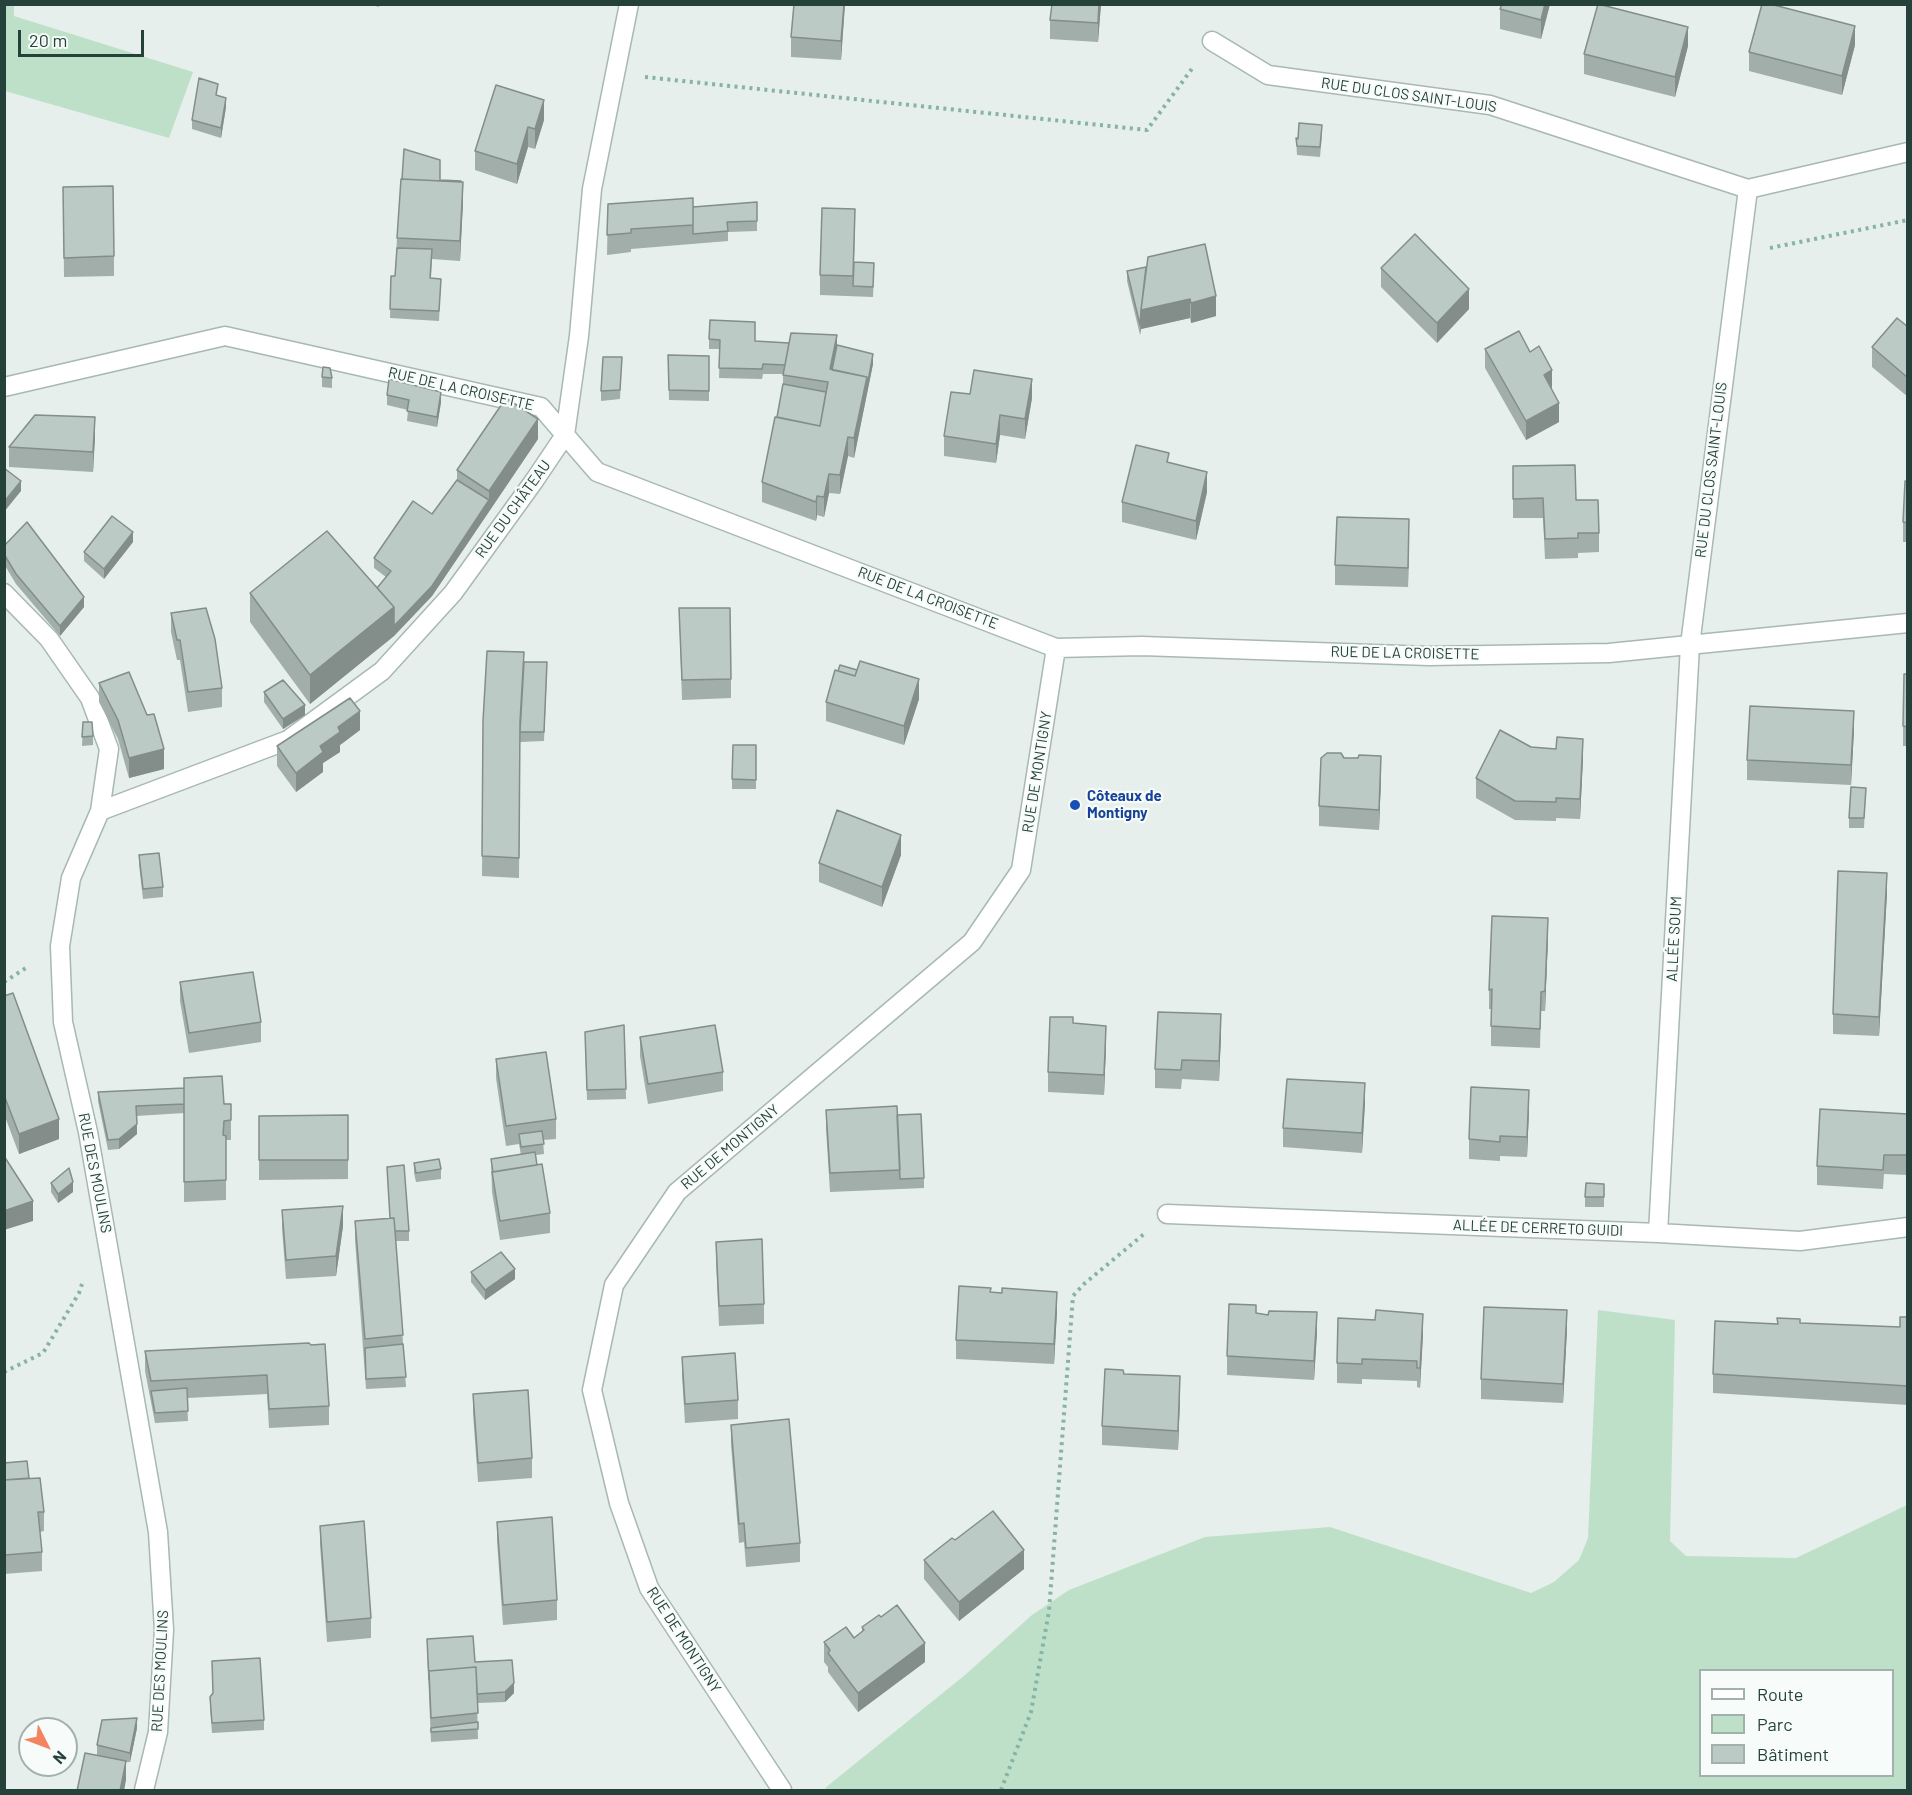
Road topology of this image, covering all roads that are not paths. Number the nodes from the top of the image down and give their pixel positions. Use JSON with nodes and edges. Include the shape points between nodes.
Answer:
{"nodes":[{"id":1,"x":629,"y":4,"type":"edge"},
{"id":2,"x":1212,"y":41,"type":"road end"},
{"id":3,"x":1908,"y":152,"type":"edge"},
{"id":4,"x":1748,"y":189,"type":"junction"},
{"id":5,"x":4,"y":387,"type":"edge"},
{"id":6,"x":565,"y":435,"type":"junction"},
{"id":7,"x":4,"y":593,"type":"edge"},
{"id":8,"x":1908,"y":623,"type":"edge"},
{"id":9,"x":1690,"y":645,"type":"junction"},
{"id":10,"x":1056,"y":648,"type":"junction"},
{"id":11,"x":100,"y":811,"type":"junction"},
{"id":12,"x":1167,"y":1214,"type":"road end"},
{"id":13,"x":1908,"y":1227,"type":"edge"},
{"id":14,"x":1658,"y":1233,"type":"junction"},
{"id":15,"x":144,"y":1791,"type":"edge"},
{"id":16,"x":782,"y":1791,"type":"edge"}],
"edges":[{"from":1,"to":6,"type":"street","name":"RUE DU CHÂTEAU","via":[[592,189],[579,336]]},
{"from":2,"to":4,"type":"street","name":"RUE DU CLOS SAINT-LOUIS","via":[[1268,75],[1490,105]]},
{"from":3,"to":4,"type":"street"},
{"from":4,"to":9,"type":"street","name":"RUE DU CLOS SAINT-LOUIS"},
{"from":5,"to":6,"type":"street","name":"RUE DE LA CROISETTE","via":[[225,336],[541,407]]},
{"from":6,"to":10,"type":"street","name":"RUE DE LA CROISETTE","via":[[597,472]]},
{"from":6,"to":11,"type":"street","name":"RUE DU CHÂTEAU","via":[[453,593],[382,671],[288,740]]},
{"from":7,"to":11,"type":"street","name":"RUE DES MOULINS","via":[[49,639],[90,698],[109,749]]},
{"from":8,"to":9,"type":"street","name":"RUE DE LA CROISETTE"},
{"from":9,"to":10,"type":"street","name":"RUE DE LA CROISETTE","via":[[1609,653],[1429,656],[1142,646]]},
{"from":9,"to":14,"type":"street","name":"ALLÉE SOUM"},
{"from":10,"to":16,"type":"street","name":"RUE DE MONTIGNY","via":[[1021,870],[972,942],[677,1192],[614,1285],[592,1390],[619,1503],[649,1588]]},
{"from":11,"to":15,"type":"street","name":"RUE DES MOULINS","via":[[70,878],[60,946],[63,1022],[88,1132],[158,1532],[164,1641],[158,1732]]},
{"from":12,"to":14,"type":"street","name":"ALLÉE DE CERRETO GUIDI"},
{"from":13,"to":14,"type":"street","name":"ALLÉE DE CERRETO GUIDI","via":[[1800,1241]]}]}
